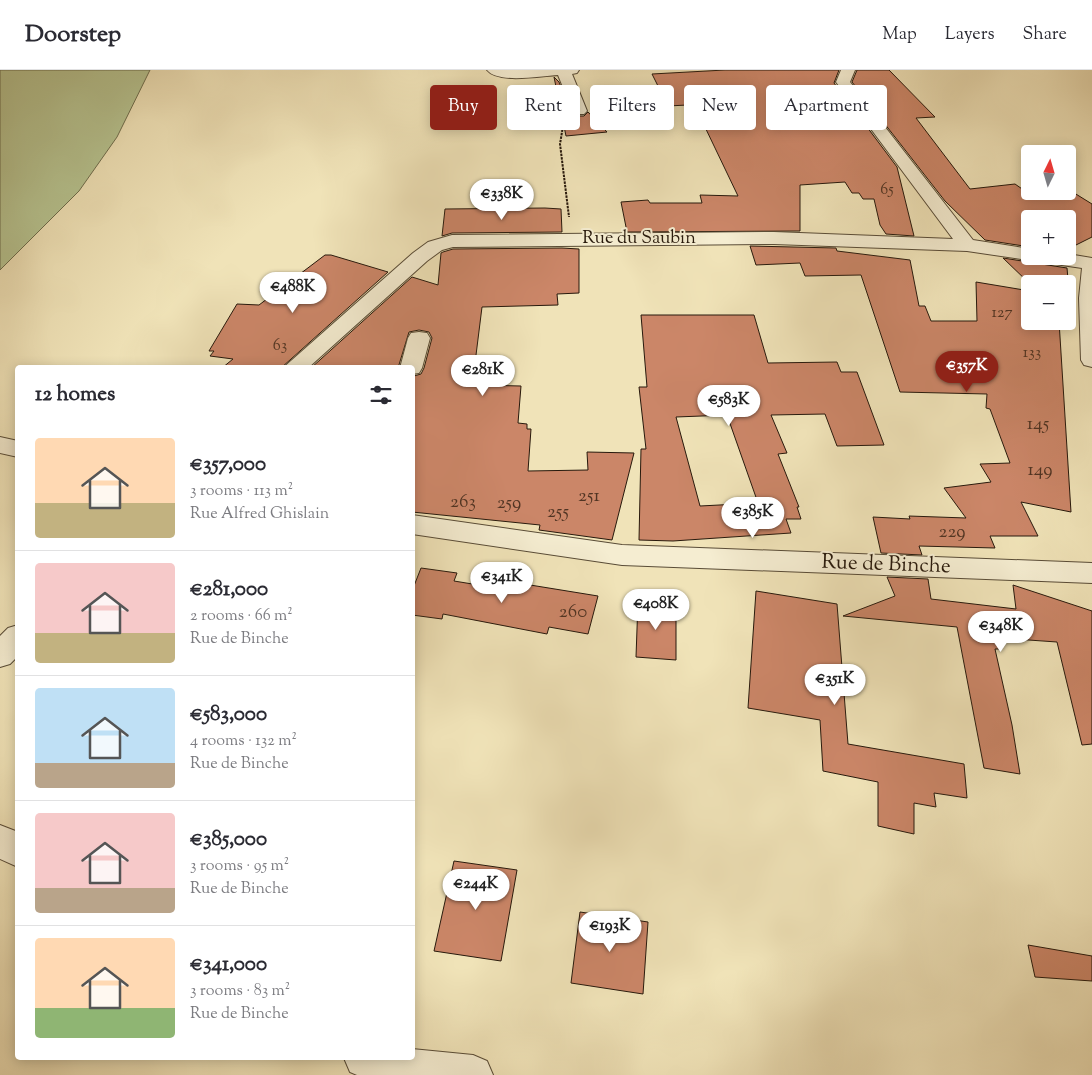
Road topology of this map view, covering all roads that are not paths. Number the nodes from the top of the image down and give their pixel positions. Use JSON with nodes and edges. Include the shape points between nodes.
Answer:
{"nodes":[{"id":1,"x":494,"y":70,"type":"edge"},
{"id":2,"x":563,"y":70,"type":"edge"},
{"id":3,"x":572,"y":70,"type":"edge"},
{"id":4,"x":848,"y":70,"type":"edge"},
{"id":5,"x":569,"y":85,"type":"edge"},
{"id":6,"x":967,"y":245,"type":"junction"},
{"id":7,"x":1021,"y":254,"type":"edge"},
{"id":8,"x":1076,"y":262,"type":"edge"},
{"id":9,"x":1092,"y":264,"type":"edge"},
{"id":10,"x":419,"y":338,"type":"dead end"},
{"id":11,"x":1092,"y":360,"type":"edge"},
{"id":12,"x":297,"y":365,"type":"edge"},
{"id":13,"x":412,"y":365,"type":"edge"},
{"id":14,"x":0,"y":445,"type":"edge"},
{"id":15,"x":15,"y":448,"type":"edge"},
{"id":16,"x":415,"y":524,"type":"edge"},
{"id":17,"x":1092,"y":573,"type":"edge"},
{"id":18,"x":15,"y":639,"type":"edge"},
{"id":19,"x":0,"y":655,"type":"edge"},
{"id":20,"x":0,"y":842,"type":"edge"},
{"id":21,"x":15,"y":850,"type":"edge"},
{"id":22,"x":371,"y":1060,"type":"edge"},
{"id":23,"x":473,"y":1075,"type":"edge"}],
"edges":[{"from":1,"to":2,"type":"street","via":[[507,74]]},
{"from":2,"to":3,"type":"street"},
{"from":2,"to":5,"type":"street"},
{"from":4,"to":6,"type":"street","via":[[844,82]]},
{"from":6,"to":7,"type":"street","name":"Rue du Saubin"},
{"from":6,"to":12,"type":"street","name":"Rue du Saubin","via":[[774,238],[452,241],[435,246]]},
{"from":8,"to":9,"type":"street"},
{"from":9,"to":11,"type":"street","via":[[1089,298]]},
{"from":10,"to":13,"type":"street"},
{"from":14,"to":15,"type":"street"},
{"from":16,"to":17,"type":"street","name":"Rue de Binche","via":[[622,555]]},
{"from":18,"to":19,"type":"street"},
{"from":20,"to":21,"type":"street"},
{"from":22,"to":23,"type":"street","via":[[396,1067]]}]}
